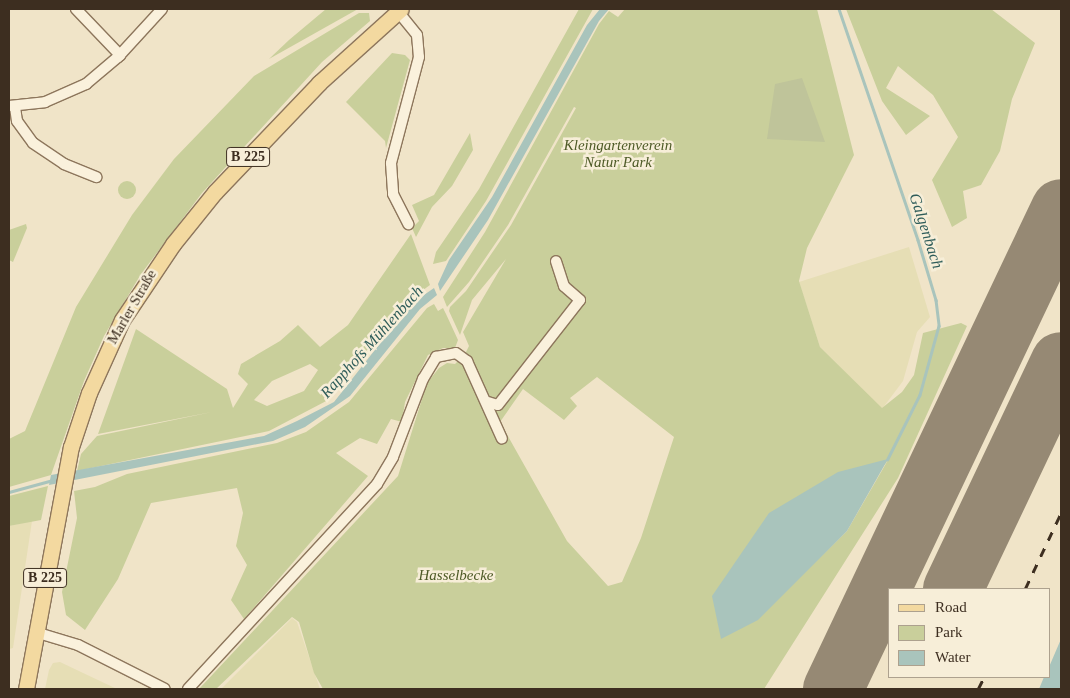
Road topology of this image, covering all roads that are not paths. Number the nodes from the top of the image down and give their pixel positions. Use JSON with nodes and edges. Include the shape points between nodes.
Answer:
{"nodes":[{"id":1,"x":76,"y":9,"type":"edge"},
{"id":2,"x":162,"y":9,"type":"edge"},
{"id":3,"x":398,"y":10,"type":"edge"},
{"id":4,"x":120,"y":54,"type":"junction"},
{"id":5,"x":12,"y":107,"type":"edge"},
{"id":6,"x":96,"y":177,"type":"dead end"},
{"id":7,"x":408,"y":224,"type":"dead end"},
{"id":8,"x":556,"y":261,"type":"dead end"},
{"id":9,"x":488,"y":402,"type":"junction"},
{"id":10,"x":502,"y":440,"type":"dead end"},
{"id":11,"x":35,"y":632,"type":"junction"},
{"id":12,"x":26,"y":689,"type":"edge"},
{"id":13,"x":165,"y":689,"type":"edge"},
{"id":14,"x":188,"y":689,"type":"edge"}],
"edges":[{"from":1,"to":4,"type":"street"},
{"from":2,"to":4,"type":"street"},
{"from":3,"to":7,"type":"street","name":"Marler Straße","via":[[417,35],[419,57],[392,163],[393,194]]},
{"from":3,"to":11,"type":"main road","name":"Marler Straße","number":"B 225","via":[[312,89],[215,192],[145,283],[109,347],[71,447]]},
{"from":4,"to":5,"type":"street","via":[[86,84],[45,102]]},
{"from":5,"to":6,"type":"street","via":[[17,121],[33,143],[64,164]]},
{"from":8,"to":9,"type":"street","via":[[564,286],[580,300],[498,405]]},
{"from":9,"to":10,"type":"street"},
{"from":9,"to":14,"type":"street","via":[[464,358],[449,352],[436,357],[423,379],[393,457],[377,484]]},
{"from":11,"to":12,"type":"main road","name":"Marler Straße","number":"B 225"},
{"from":11,"to":13,"type":"street","via":[[78,645]]}]}
